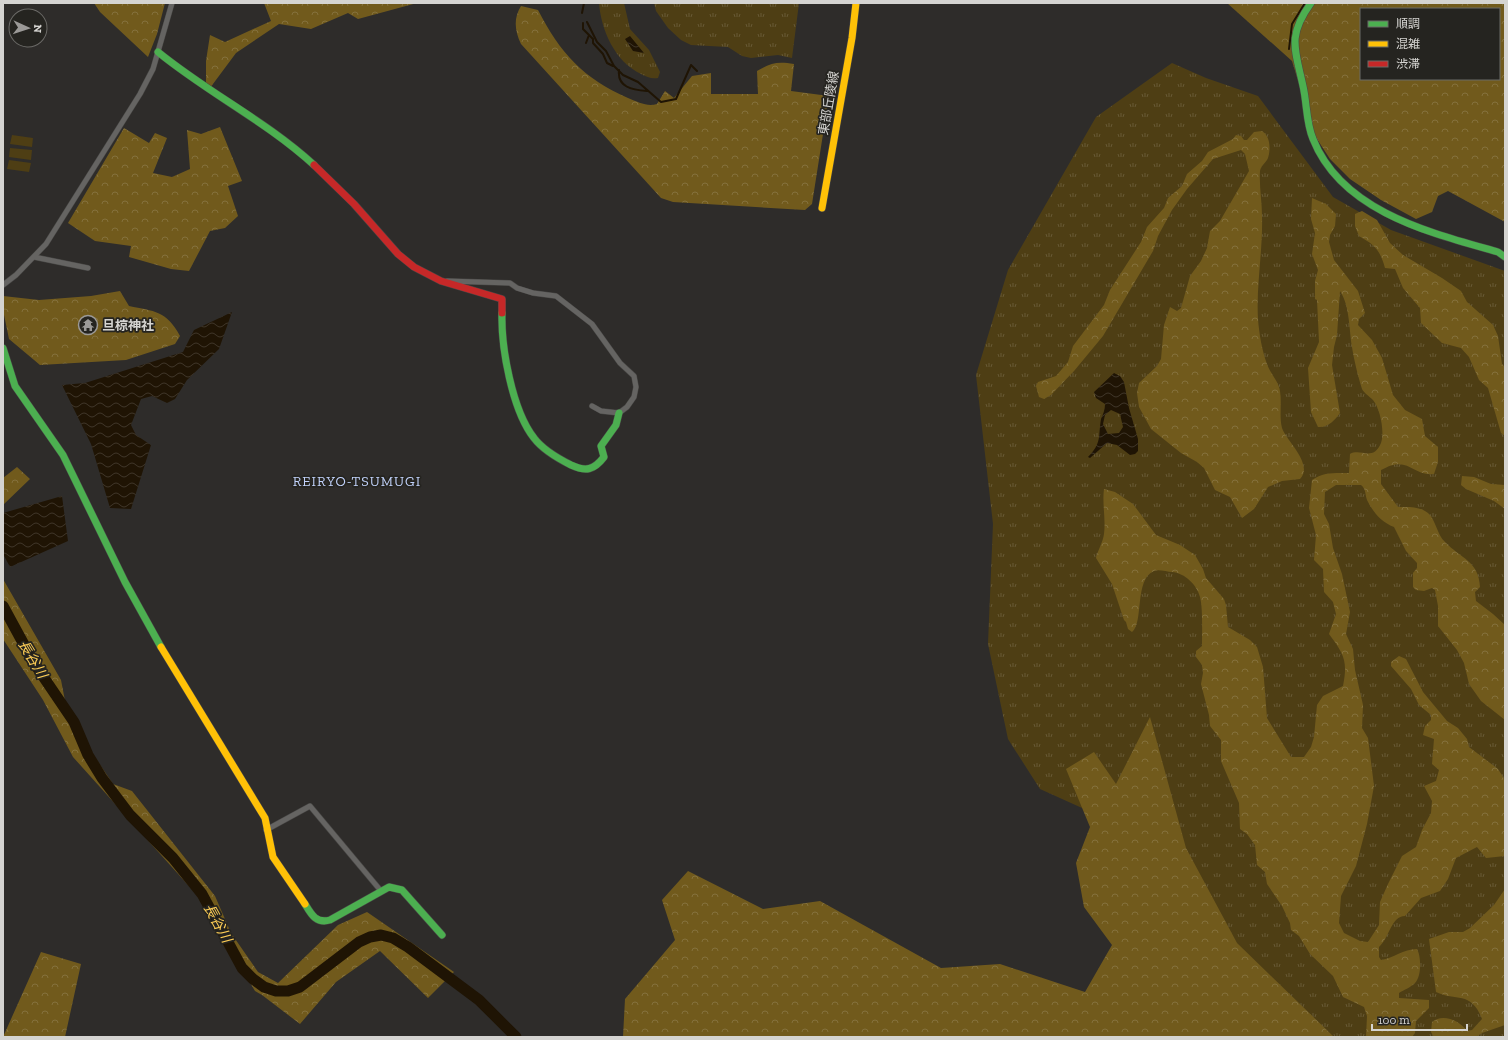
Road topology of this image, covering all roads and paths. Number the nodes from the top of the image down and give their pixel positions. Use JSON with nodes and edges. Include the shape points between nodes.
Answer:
{"nodes":[{"id":1,"x":172,"y":3,"type":"edge"},
{"id":2,"x":856,"y":3,"type":"edge"},
{"id":3,"x":1311,"y":3,"type":"edge"},
{"id":4,"x":158,"y":52,"type":"junction"},
{"id":5,"x":822,"y":208,"type":"dead end"},
{"id":6,"x":34,"y":257,"type":"junction"},
{"id":7,"x":1505,"y":257,"type":"edge"},
{"id":8,"x":88,"y":268,"type":"dead end"},
{"id":9,"x":444,"y":281,"type":"junction"},
{"id":10,"x":3,"y":285,"type":"edge"},
{"id":11,"x":3,"y":348,"type":"edge"},
{"id":12,"x":592,"y":406,"type":"dead end"},
{"id":13,"x":619,"y":413,"type":"junction"},
{"id":14,"x":266,"y":830,"type":"junction"},
{"id":15,"x":381,"y":891,"type":"junction"},
{"id":16,"x":442,"y":935,"type":"dead end"}],
"edges":[{"from":1,"to":4,"type":"street"},
{"from":2,"to":5,"type":"street","name":"東部丘陵線"},
{"from":3,"to":7,"type":"street","via":[[1301,14],[1296,25],[1294,48],[1307,101],[1313,141],[1335,177],[1362,200],[1425,231],[1498,252]]},
{"from":4,"to":6,"type":"street","via":[[153,69],[140,94],[46,244]]},
{"from":4,"to":9,"type":"street","via":[[174,66],[276,133],[301,153],[348,197],[410,264]]},
{"from":6,"to":8,"type":"street"},
{"from":6,"to":10,"type":"street"},
{"from":9,"to":13,"type":"street","via":[[510,282],[517,288],[533,293],[556,296],[592,324],[620,363],[634,376],[634,397]]},
{"from":9,"to":13,"type":"street","via":[[502,299],[503,344],[514,390],[533,438],[548,451],[583,470],[591,470],[604,457],[601,446],[616,425]]},
{"from":11,"to":14,"type":"street","via":[[15,386],[63,455],[146,622],[265,818]]},
{"from":12,"to":13,"type":"street","via":[[601,411]]},
{"from":14,"to":15,"type":"street","via":[[310,806]]},
{"from":14,"to":15,"type":"street","via":[[273,857],[314,918],[323,922],[330,920]]},
{"from":15,"to":16,"type":"street","via":[[389,887],[402,890]]}]}
